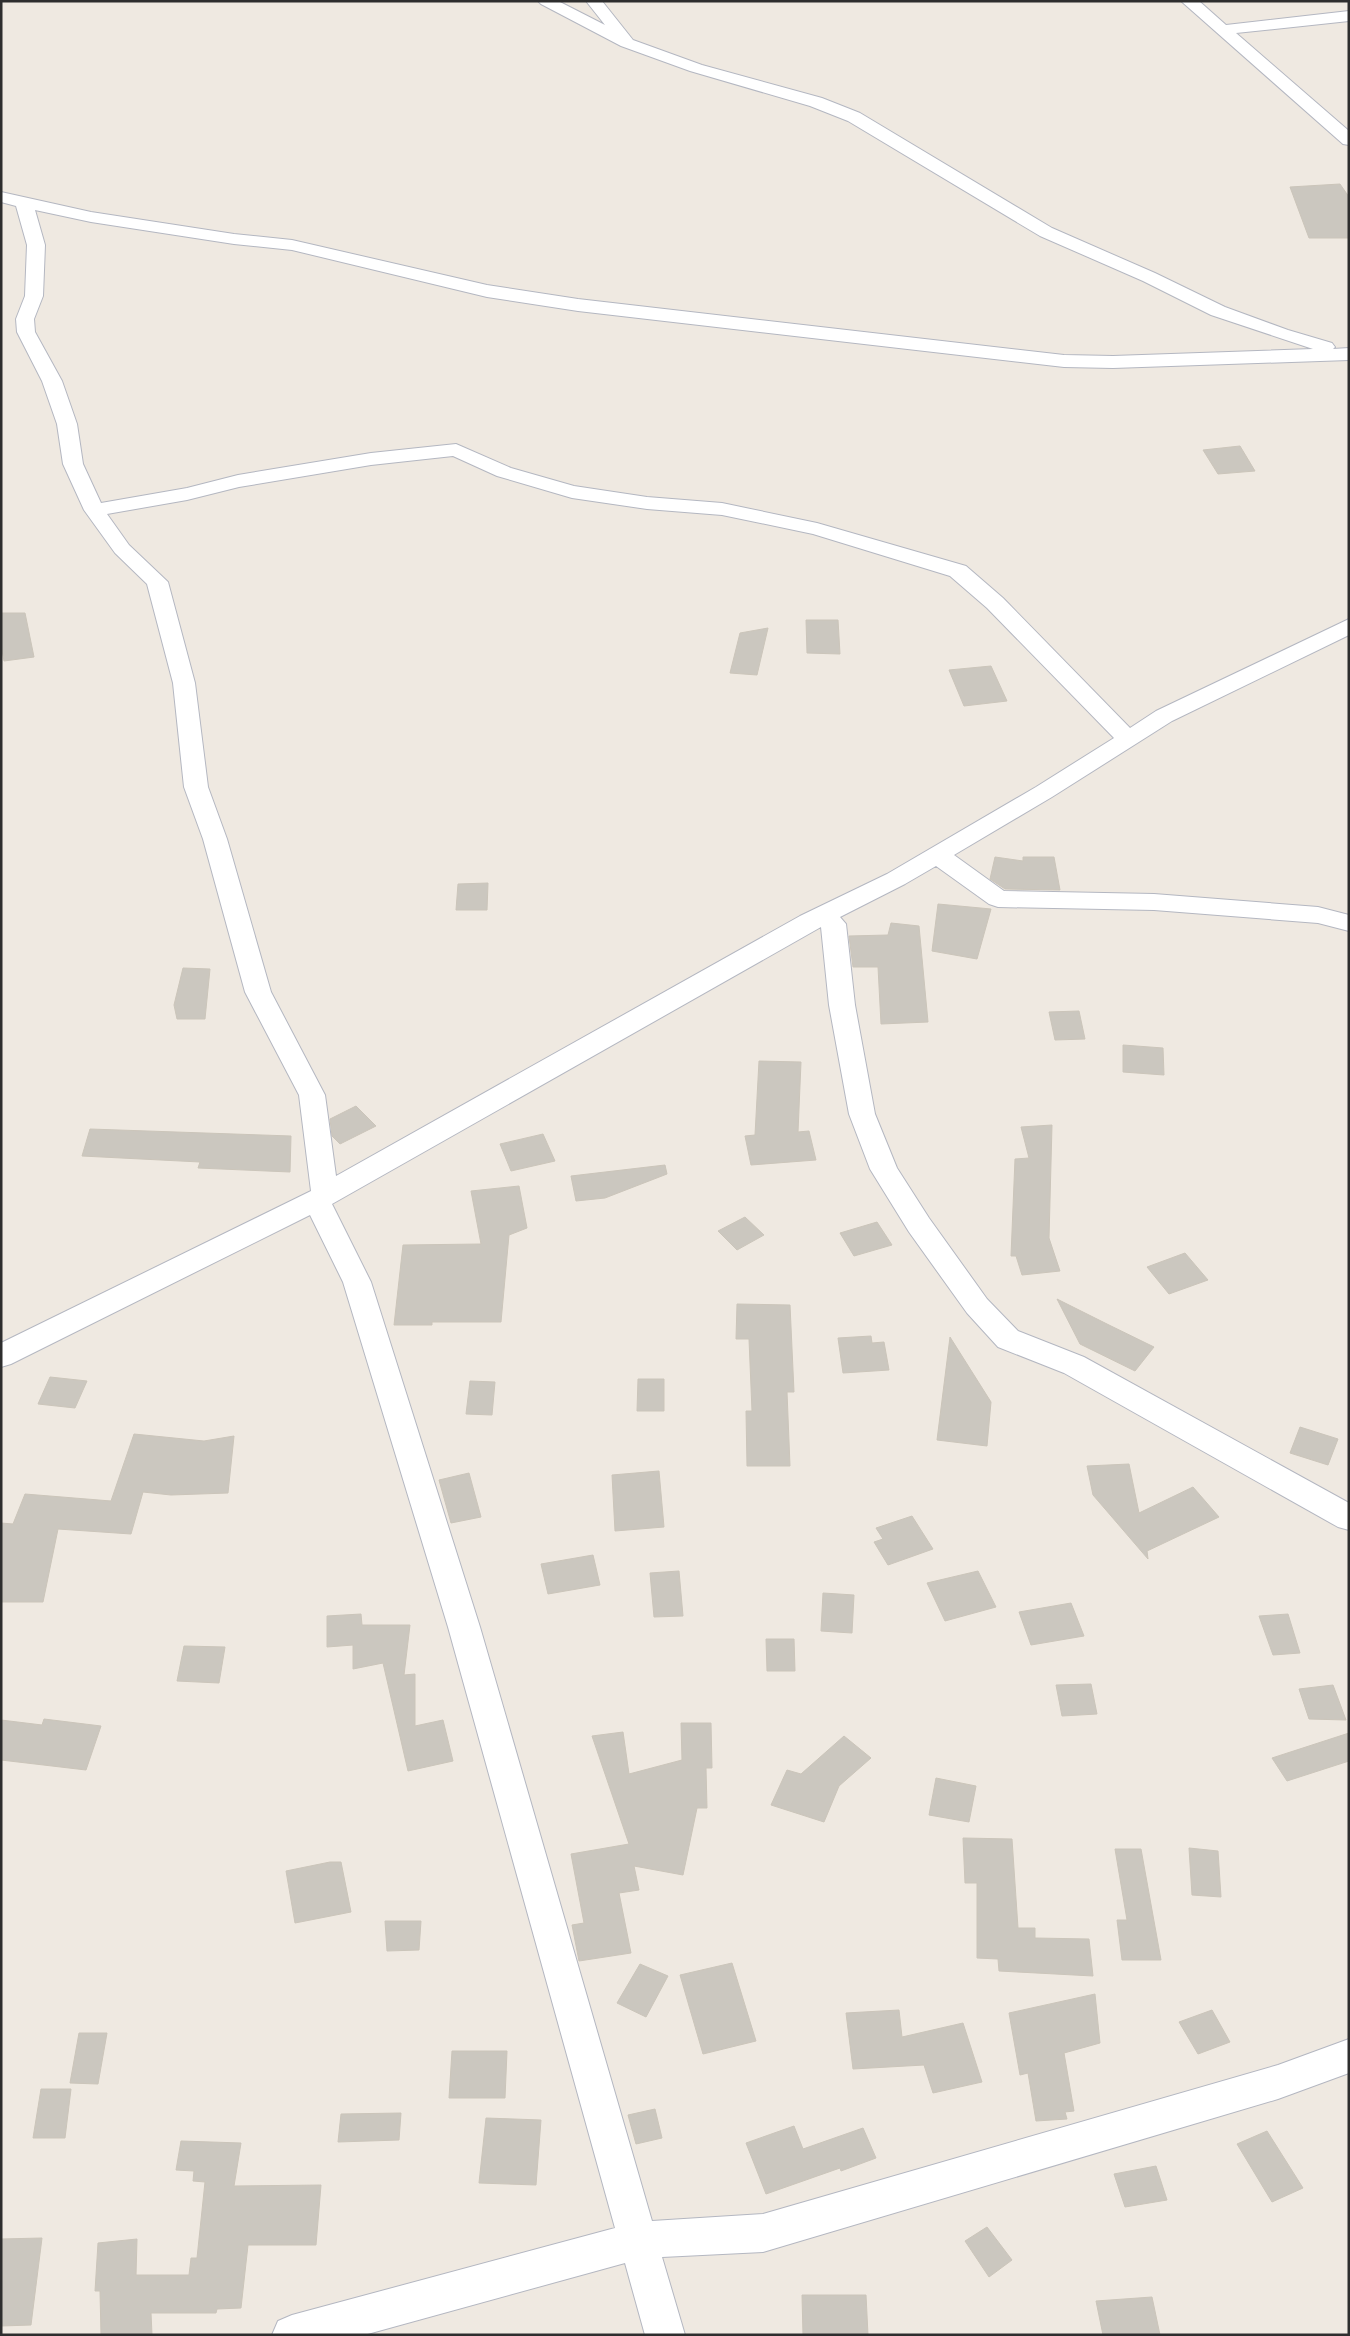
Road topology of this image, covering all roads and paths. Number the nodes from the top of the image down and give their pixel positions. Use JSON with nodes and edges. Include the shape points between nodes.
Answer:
{"nodes":[{"id":1,"x":546,"y":1,"type":"edge"},
{"id":2,"x":594,"y":1,"type":"edge"},
{"id":3,"x":1189,"y":1,"type":"edge"},
{"id":4,"x":1349,"y":16,"type":"edge"},
{"id":5,"x":1223,"y":30,"type":"junction"},
{"id":6,"x":627,"y":43,"type":"junction"},
{"id":7,"x":1349,"y":140,"type":"edge"},
{"id":8,"x":1,"y":197,"type":"edge"},
{"id":9,"x":24,"y":202,"type":"junction"},
{"id":10,"x":1348,"y":354,"type":"edge"},
{"id":11,"x":94,"y":510,"type":"junction"},
{"id":12,"x":1349,"y":626,"type":"edge"},
{"id":13,"x":1128,"y":739,"type":"junction"},
{"id":14,"x":936,"y":856,"type":"junction"},
{"id":15,"x":809,"y":922,"type":"junction"},
{"id":16,"x":1349,"y":923,"type":"edge"},
{"id":17,"x":321,"y":1197,"type":"junction"},
{"id":18,"x":1,"y":1356,"type":"edge"},
{"id":19,"x":1349,"y":1518,"type":"edge"},
{"id":20,"x":1349,"y":2056,"type":"edge"},
{"id":21,"x":640,"y":2240,"type":"junction"},
{"id":22,"x":292,"y":2335,"type":"edge"},
{"id":23,"x":665,"y":2335,"type":"edge"}],
"edges":[{"from":1,"to":6,"type":"street"},
{"from":2,"to":6,"type":"street"},
{"from":3,"to":5,"type":"street"},
{"from":4,"to":5,"type":"street"},
{"from":5,"to":7,"type":"street"},
{"from":6,"to":10,"type":"street","via":[[696,68],[816,102],[854,118],[1046,232],[1218,311]]},
{"from":8,"to":9,"type":"street"},
{"from":9,"to":10,"type":"street","via":[[130,223],[292,245],[487,290],[569,303],[1064,361]]},
{"from":9,"to":11,"type":"street","via":[[36,245],[34,296],[25,320],[26,332],[52,381],[68,424],[73,464]]},
{"from":11,"to":13,"type":"street","via":[[362,461],[456,450],[504,472],[572,492],[722,509],[817,529],[958,571],[995,603]]},
{"from":11,"to":17,"type":"street","via":[[122,549],[157,582],[170,621],[184,683],[196,787],[215,839],[258,992],[312,1095]]},
{"from":12,"to":13,"type":"street","via":[[1164,716]]},
{"from":13,"to":14,"type":"street"},
{"from":14,"to":15,"type":"street"},
{"from":14,"to":16,"type":"street","via":[[998,899],[1154,902],[1318,915]]},
{"from":15,"to":17,"type":"street"},
{"from":15,"to":19,"type":"street","via":[[828,919],[834,924],[842,1005],[862,1114],[884,1169],[977,1306],[1008,1339],[1074,1365]]},
{"from":17,"to":18,"type":"street"},
{"from":17,"to":21,"type":"street","via":[[357,1282],[464,1627]]},
{"from":20,"to":21,"type":"street","via":[[1278,2082],[763,2233]]},
{"from":21,"to":22,"type":"street"},
{"from":21,"to":23,"type":"street"}]}
